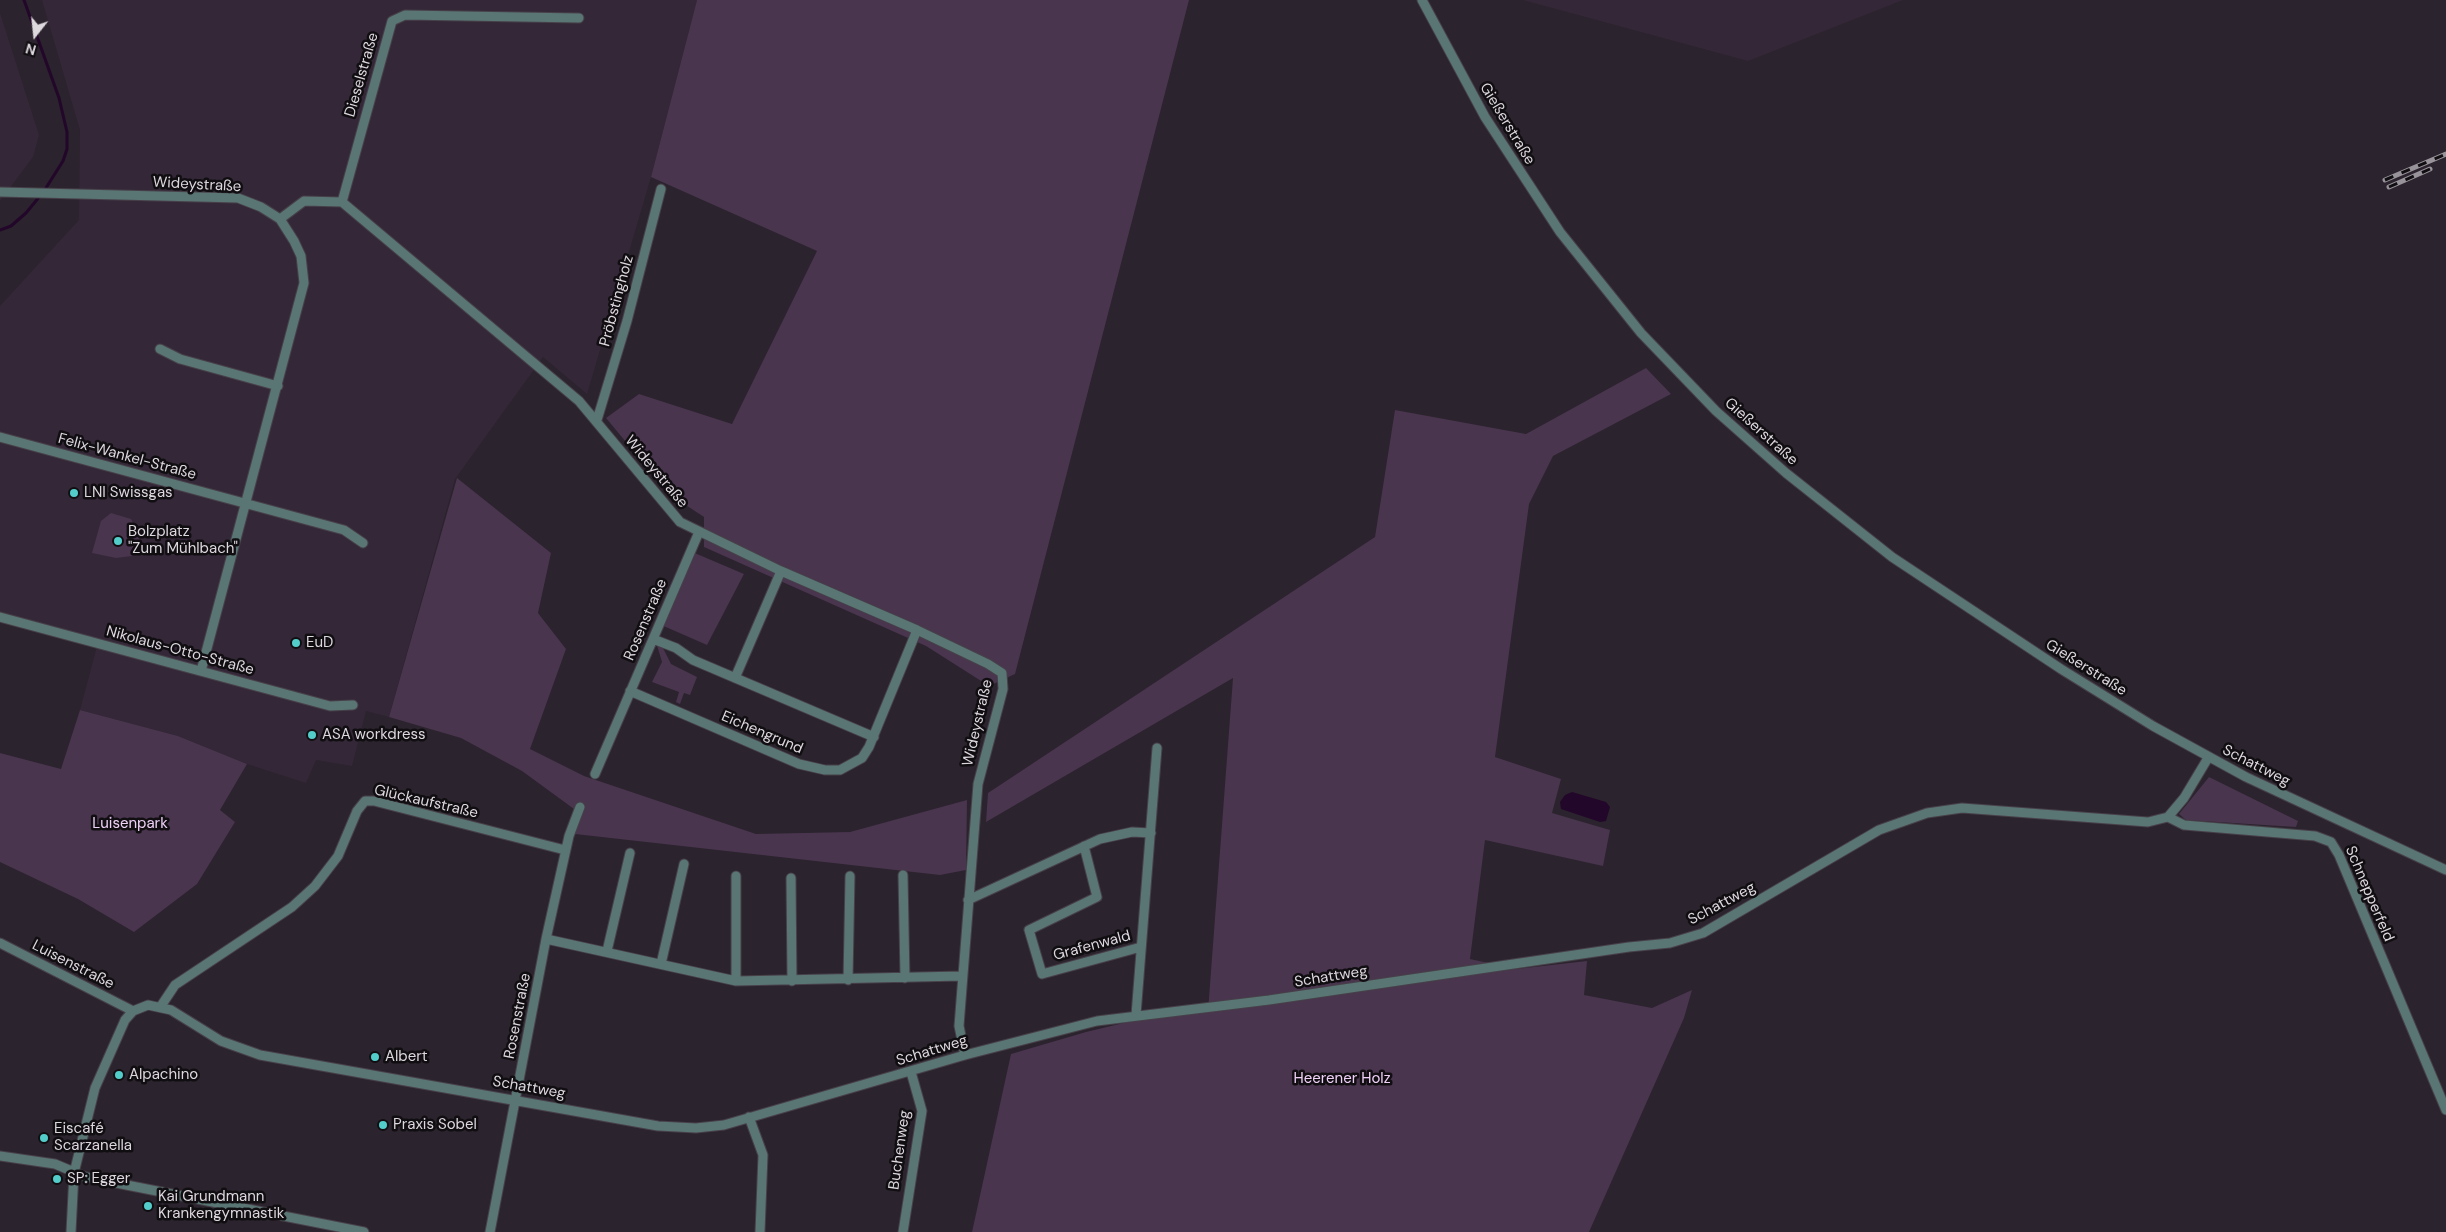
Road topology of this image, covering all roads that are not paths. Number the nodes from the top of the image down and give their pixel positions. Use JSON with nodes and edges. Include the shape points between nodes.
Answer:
{"nodes":[{"id":1,"x":1422,"y":0,"type":"edge"},
{"id":2,"x":579,"y":18,"type":"dead end"},
{"id":3,"x":661,"y":189,"type":"dead end"},
{"id":4,"x":0,"y":192,"type":"edge"},
{"id":5,"x":342,"y":202,"type":"junction"},
{"id":6,"x":280,"y":219,"type":"junction"},
{"id":7,"x":160,"y":349,"type":"dead end"},
{"id":8,"x":278,"y":386,"type":"junction"},
{"id":9,"x":597,"y":420,"type":"junction"},
{"id":10,"x":0,"y":437,"type":"edge"},
{"id":11,"x":246,"y":504,"type":"junction"},
{"id":12,"x":699,"y":532,"type":"junction"},
{"id":13,"x":363,"y":543,"type":"dead end"},
{"id":14,"x":781,"y":571,"type":"junction"},
{"id":15,"x":0,"y":617,"type":"edge"},
{"id":16,"x":917,"y":630,"type":"junction"},
{"id":17,"x":653,"y":639,"type":"junction"},
{"id":18,"x":201,"y":671,"type":"junction"},
{"id":19,"x":735,"y":678,"type":"junction"},
{"id":20,"x":630,"y":691,"type":"junction"},
{"id":21,"x":353,"y":705,"type":"dead end"},
{"id":22,"x":874,"y":737,"type":"junction"},
{"id":23,"x":1157,"y":748,"type":"dead end"},
{"id":24,"x":2208,"y":758,"type":"junction"},
{"id":25,"x":595,"y":774,"type":"dead end"},
{"id":26,"x":580,"y":807,"type":"dead end"},
{"id":27,"x":2168,"y":817,"type":"junction"},
{"id":28,"x":1151,"y":833,"type":"junction"},
{"id":29,"x":1084,"y":846,"type":"junction"},
{"id":30,"x":566,"y":850,"type":"junction"},
{"id":31,"x":630,"y":853,"type":"dead end"},
{"id":32,"x":684,"y":864,"type":"dead end"},
{"id":33,"x":2446,"y":870,"type":"edge"},
{"id":34,"x":903,"y":875,"type":"dead end"},
{"id":35,"x":736,"y":876,"type":"dead end"},
{"id":36,"x":850,"y":876,"type":"dead end"},
{"id":37,"x":791,"y":878,"type":"dead end"},
{"id":38,"x":968,"y":900,"type":"junction"},
{"id":39,"x":546,"y":939,"type":"junction"},
{"id":40,"x":0,"y":943,"type":"edge"},
{"id":41,"x":1141,"y":948,"type":"junction"},
{"id":42,"x":607,"y":951,"type":"junction"},
{"id":43,"x":661,"y":964,"type":"junction"},
{"id":44,"x":962,"y":976,"type":"junction"},
{"id":45,"x":905,"y":978,"type":"junction"},
{"id":46,"x":848,"y":980,"type":"junction"},
{"id":47,"x":736,"y":981,"type":"junction"},
{"id":48,"x":792,"y":981,"type":"junction"},
{"id":49,"x":161,"y":1006,"type":"junction"},
{"id":50,"x":133,"y":1011,"type":"junction"},
{"id":51,"x":1136,"y":1015,"type":"junction"},
{"id":52,"x":965,"y":1055,"type":"junction"},
{"id":53,"x":911,"y":1072,"type":"junction"},
{"id":54,"x":516,"y":1100,"type":"junction"},
{"id":55,"x":2446,"y":1110,"type":"edge"},
{"id":56,"x":749,"y":1117,"type":"junction"},
{"id":57,"x":0,"y":1156,"type":"edge"},
{"id":58,"x":74,"y":1173,"type":"junction"},
{"id":59,"x":71,"y":1232,"type":"edge"},
{"id":60,"x":364,"y":1232,"type":"edge"},
{"id":61,"x":490,"y":1232,"type":"edge"},
{"id":62,"x":760,"y":1232,"type":"edge"},
{"id":63,"x":903,"y":1232,"type":"edge"}],
"edges":[{"from":1,"to":24,"type":"street","name":"Gießerstraße","via":[[1485,117],[1560,232],[1641,333],[1716,411],[1786,473],[1892,557],[2061,669]]},
{"from":2,"to":5,"type":"street","name":"Dieselstraße","via":[[405,15],[392,21]]},
{"from":3,"to":9,"type":"street","name":"Pröbstingholz"},
{"from":4,"to":6,"type":"street","name":"Wideystraße","via":[[238,198]]},
{"from":5,"to":6,"type":"street","via":[[304,201]]},
{"from":5,"to":9,"type":"street","name":"Wideystraße","via":[[579,401]]},
{"from":6,"to":8,"type":"street","via":[[301,256],[304,283]]},
{"from":7,"to":8,"type":"street","via":[[180,359]]},
{"from":8,"to":11,"type":"street"},
{"from":9,"to":12,"type":"street","name":"Wideystraße","via":[[680,522]]},
{"from":10,"to":11,"type":"street","name":"Felix-Wankel-Straße"},
{"from":11,"to":13,"type":"street","name":"Felix-Wankel-Straße","via":[[344,530]]},
{"from":11,"to":18,"type":"street"},
{"from":12,"to":14,"type":"street","name":"Wideystraße"},
{"from":12,"to":17,"type":"street","name":"Rosenstraße"},
{"from":14,"to":16,"type":"street","name":"Wideystraße"},
{"from":14,"to":19,"type":"street"},
{"from":15,"to":18,"type":"street","name":"Nikolaus-Otto-Straße"},
{"from":16,"to":22,"type":"street","name":"Eichengrund"},
{"from":16,"to":38,"type":"street","name":"Wideystraße","via":[[1002,673],[1003,689],[978,784]]},
{"from":17,"to":19,"type":"street"},
{"from":17,"to":20,"type":"street","name":"Rosenstraße"},
{"from":18,"to":21,"type":"street","name":"Nikolaus-Otto-Straße","via":[[330,706]]},
{"from":19,"to":22,"type":"street"},
{"from":20,"to":22,"type":"street","name":"Eichengrund","via":[[812,768],[840,770],[853,764],[862,758]]},
{"from":20,"to":25,"type":"street","name":"Rosenstraße"},
{"from":23,"to":28,"type":"street","name":"Grafenwald"},
{"from":24,"to":27,"type":"street","name":"Schattweg","via":[[2184,798]]},
{"from":24,"to":33,"type":"street","name":"Schattweg"},
{"from":26,"to":30,"type":"street","name":"Rosenstraße"},
{"from":27,"to":51,"type":"street","name":"Schattweg","via":[[2148,822],[1962,808],[1927,813],[1879,830],[1703,933],[1670,943],[1270,1000]]},
{"from":27,"to":55,"type":"street","name":"Schnepperfeld","via":[[2184,825],[2315,836],[2330,842],[2339,855]]},
{"from":28,"to":29,"type":"street","via":[[1116,834]]},
{"from":28,"to":41,"type":"street","name":"Grafenwald"},
{"from":29,"to":38,"type":"street"},
{"from":29,"to":41,"type":"street","name":"Grafenwald","via":[[1096,897],[1030,930],[1042,974]]},
{"from":30,"to":39,"type":"street","name":"Rosenstraße"},
{"from":30,"to":49,"type":"street","name":"Glückaufstraße","via":[[365,801],[357,811],[338,856],[315,886],[292,906],[175,985]]},
{"from":31,"to":42,"type":"street"},
{"from":32,"to":43,"type":"street"},
{"from":34,"to":45,"type":"street"},
{"from":35,"to":47,"type":"street"},
{"from":36,"to":46,"type":"street"},
{"from":37,"to":48,"type":"street"},
{"from":38,"to":44,"type":"street","name":"Wideystraße"},
{"from":39,"to":42,"type":"street"},
{"from":39,"to":54,"type":"street","name":"Rosenstraße"},
{"from":40,"to":50,"type":"street","name":"Luisenstraße"},
{"from":41,"to":51,"type":"street","name":"Grafenwald"},
{"from":42,"to":43,"type":"street"},
{"from":43,"to":47,"type":"street"},
{"from":44,"to":45,"type":"street"},
{"from":44,"to":52,"type":"street","name":"Wideystraße","via":[[959,1026]]},
{"from":45,"to":46,"type":"street"},
{"from":46,"to":48,"type":"street"},
{"from":47,"to":48,"type":"street"},
{"from":49,"to":50,"type":"street","via":[[148,1005]]},
{"from":49,"to":54,"type":"street","name":"Schattweg","via":[[240,1050]]},
{"from":50,"to":58,"type":"street","via":[[118,1033],[95,1088]]},
{"from":51,"to":52,"type":"street","name":"Schattweg","via":[[1097,1021]]},
{"from":52,"to":53,"type":"street","name":"Schattweg"},
{"from":53,"to":56,"type":"street","name":"Schattweg"},
{"from":53,"to":63,"type":"street","name":"Buchenweg","via":[[922,1111]]},
{"from":54,"to":56,"type":"street","name":"Schattweg","via":[[680,1128],[724,1125]]},
{"from":54,"to":61,"type":"street","name":"Rosenstraße"},
{"from":56,"to":62,"type":"street","via":[[763,1155]]},
{"from":57,"to":58,"type":"street","via":[[55,1164]]},
{"from":58,"to":59,"type":"street"},
{"from":58,"to":60,"type":"street"}]}
